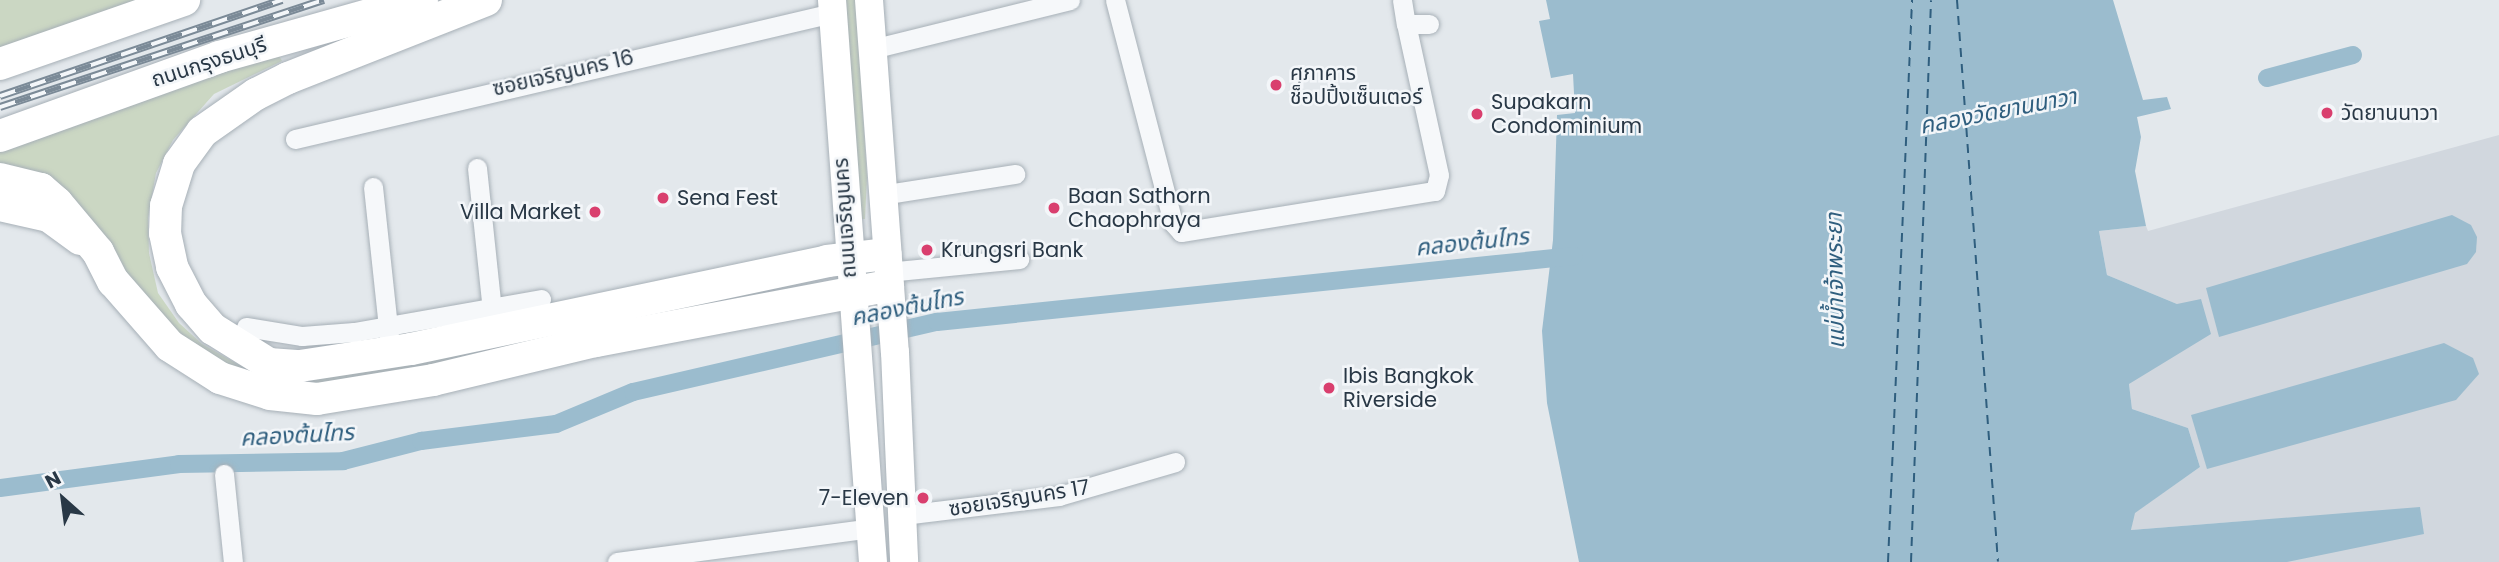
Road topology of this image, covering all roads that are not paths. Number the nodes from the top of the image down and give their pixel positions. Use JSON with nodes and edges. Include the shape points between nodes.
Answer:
{"nodes":[{"id":1,"x":184,"y":0,"type":"edge"},
{"id":2,"x":422,"y":0,"type":"edge"},
{"id":3,"x":486,"y":0,"type":"edge"},
{"id":4,"x":869,"y":0,"type":"edge"},
{"id":5,"x":1070,"y":0,"type":"edge"},
{"id":6,"x":1115,"y":0,"type":"edge"},
{"id":7,"x":1402,"y":0,"type":"edge"},
{"id":8,"x":832,"y":6,"type":"edge"},
{"id":9,"x":1406,"y":24,"type":"junction"},
{"id":10,"x":1429,"y":24,"type":"dead end"},
{"id":11,"x":872,"y":49,"type":"junction"},
{"id":12,"x":0,"y":64,"type":"edge"},
{"id":13,"x":0,"y":136,"type":"edge"},
{"id":14,"x":295,"y":139,"type":"dead end"},
{"id":15,"x":477,"y":168,"type":"dead end"},
{"id":16,"x":1015,"y":174,"type":"dead end"},
{"id":17,"x":0,"y":179,"type":"edge"},
{"id":18,"x":373,"y":187,"type":"dead end"},
{"id":19,"x":881,"y":195,"type":"junction"},
{"id":20,"x":0,"y":207,"type":"edge"},
{"id":21,"x":849,"y":257,"type":"junction"},
{"id":22,"x":1019,"y":259,"type":"dead end"},
{"id":23,"x":887,"y":270,"type":"junction"},
{"id":24,"x":113,"y":281,"type":"junction"},
{"id":25,"x":850,"y":294,"type":"junction"},
{"id":26,"x":541,"y":299,"type":"dead end"},
{"id":27,"x":496,"y":322,"type":"junction"},
{"id":28,"x":246,"y":327,"type":"dead end"},
{"id":29,"x":389,"y":339,"type":"junction"},
{"id":30,"x":508,"y":361,"type":"junction"},
{"id":31,"x":1175,"y":462,"type":"dead end"},
{"id":32,"x":224,"y":474,"type":"dead end"},
{"id":33,"x":903,"y":515,"type":"junction"},
{"id":34,"x":871,"y":528,"type":"junction"},
{"id":35,"x":629,"y":561,"type":"edge"},
{"id":36,"x":233,"y":562,"type":"edge"},
{"id":37,"x":873,"y":562,"type":"edge"},
{"id":38,"x":904,"y":562,"type":"edge"}],
"edges":[{"from":1,"to":12,"type":"main road"},
{"from":2,"to":13,"type":"main road","name":"ถนนกรุงธนบุรี","via":[[219,57]]},
{"from":3,"to":29,"type":"main road","via":[[288,78],[224,114],[202,132],[179,164],[166,206],[165,233],[172,267],[191,304],[214,329],[269,364],[300,366]]},
{"from":4,"to":11,"type":"main road","name":"ถนนเจริญนคร"},
{"from":5,"to":11,"type":"street"},
{"from":6,"to":9,"type":"street","via":[[1172,223],[1181,232],[1435,191],[1438,175]]},
{"from":7,"to":9,"type":"street"},
{"from":8,"to":14,"type":"street","name":"ซอยเจริญนคร 16"},
{"from":8,"to":21,"type":"main road","name":"ถนนเจริญนคร"},
{"from":9,"to":10,"type":"street"},
{"from":11,"to":19,"type":"main road","name":"ถนนเจริญนคร"},
{"from":15,"to":27,"type":"street"},
{"from":16,"to":19,"type":"street"},
{"from":17,"to":24,"type":"main road","via":[[41,190],[57,203],[86,237]]},
{"from":18,"to":29,"type":"street"},
{"from":19,"to":23,"type":"main road","name":"ถนนเจริญนคร"},
{"from":20,"to":24,"type":"main road","via":[[27,211],[63,227]]},
{"from":21,"to":23,"type":"main road"},
{"from":21,"to":25,"type":"main road","name":"ถนนเจริญนคร"},
{"from":21,"to":27,"type":"main road"},
{"from":22,"to":23,"type":"street"},
{"from":23,"to":25,"type":"main road"},
{"from":23,"to":33,"type":"main road","name":"ถนนเจริญนคร"},
{"from":24,"to":30,"type":"main road","via":[[170,346],[220,378],[270,394],[317,399],[433,380]]},
{"from":25,"to":30,"type":"main road"},
{"from":25,"to":34,"type":"main road","name":"ถนนเจริญนคร"},
{"from":26,"to":27,"type":"street"},
{"from":27,"to":29,"type":"main road"},
{"from":27,"to":30,"type":"main road"},
{"from":28,"to":29,"type":"street","via":[[302,336]]},
{"from":31,"to":33,"type":"street","name":"ซอยเจริญนคร 17","via":[[1059,496]]},
{"from":32,"to":36,"type":"street"},
{"from":33,"to":38,"type":"main road","name":"ถนนเจริญนคร"},
{"from":34,"to":35,"type":"street"},
{"from":34,"to":37,"type":"main road","name":"ถนนเจริญนคร"}]}
